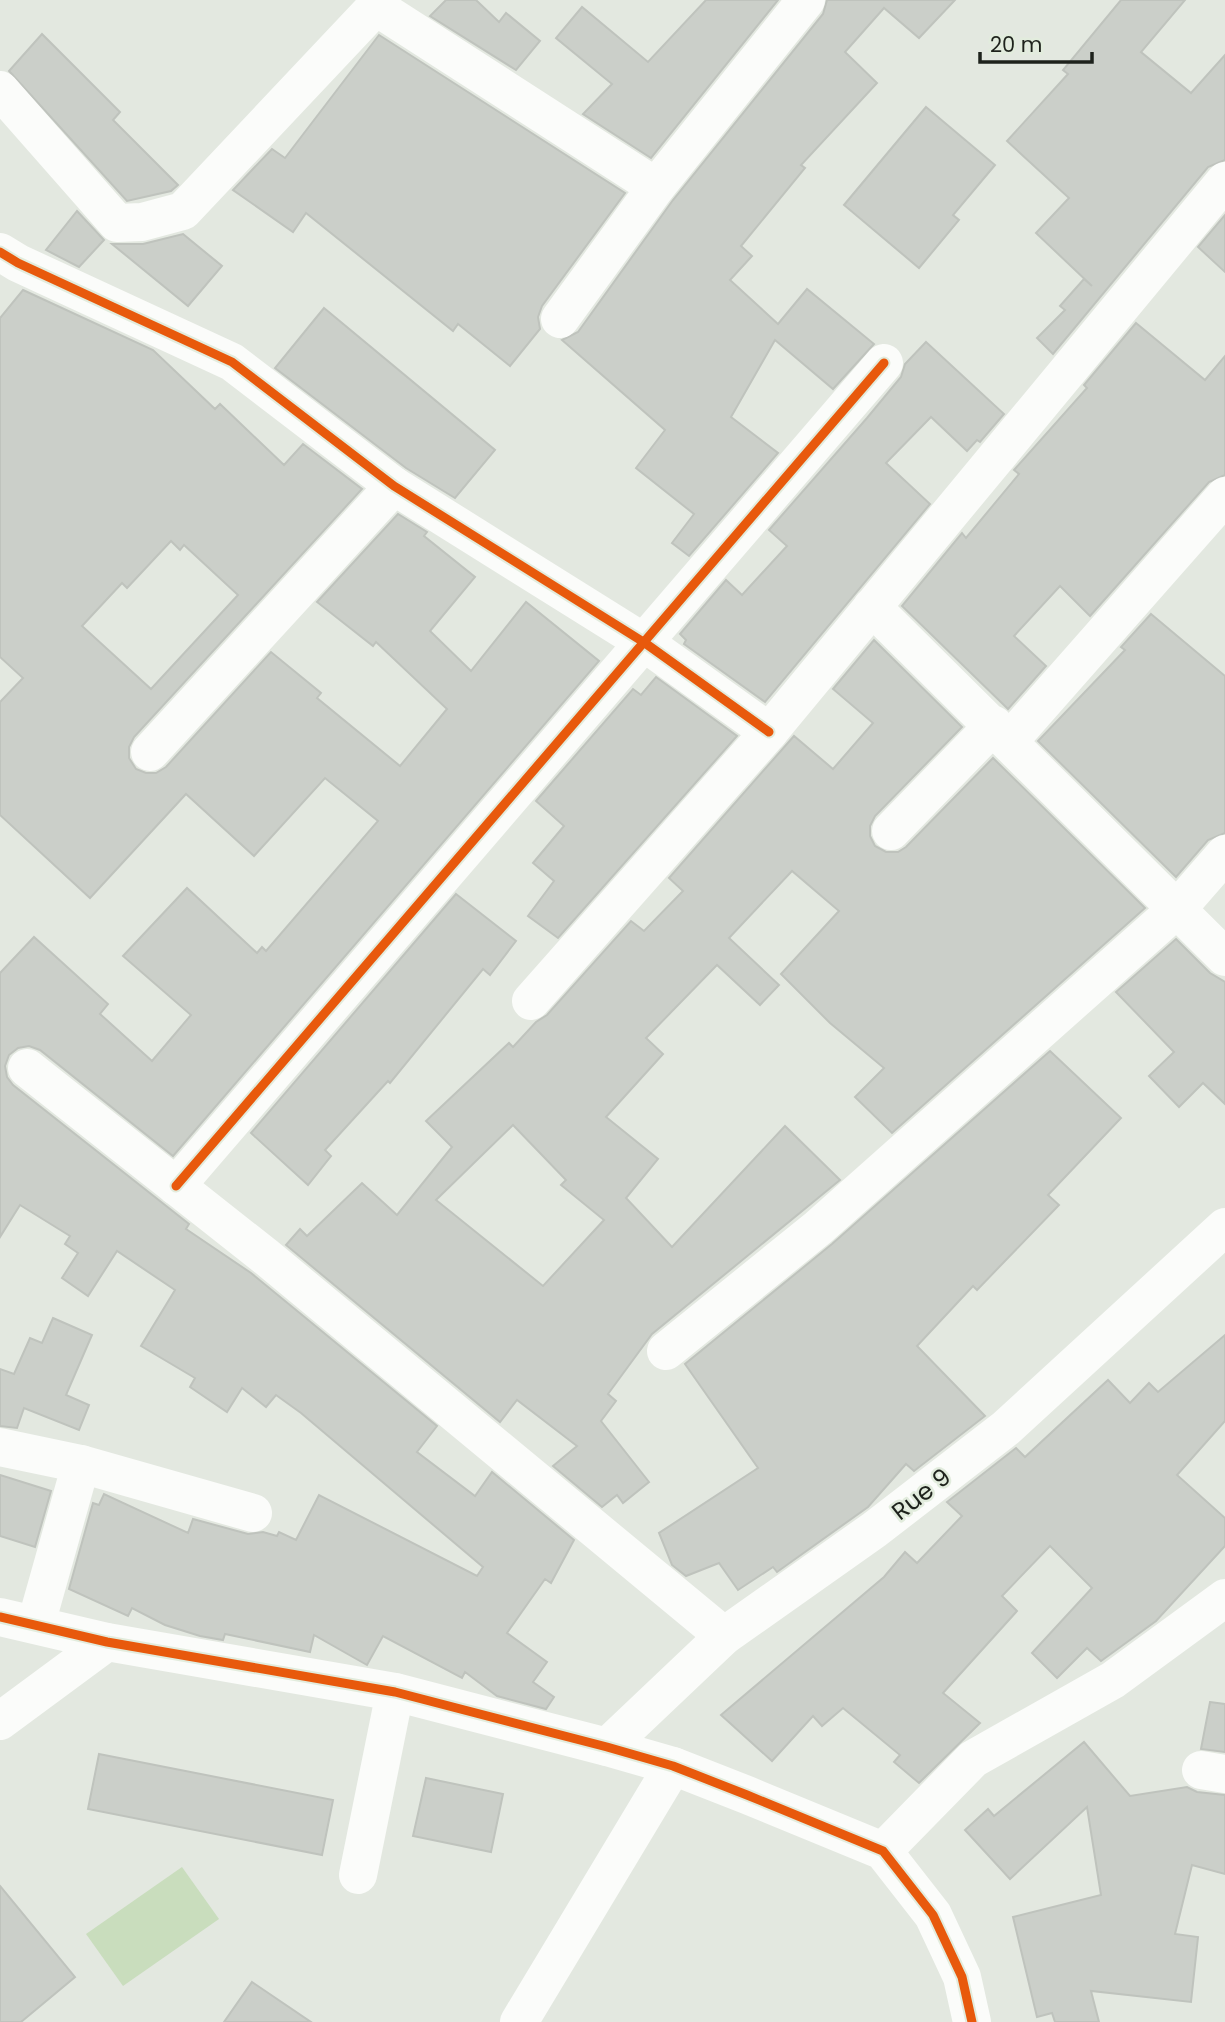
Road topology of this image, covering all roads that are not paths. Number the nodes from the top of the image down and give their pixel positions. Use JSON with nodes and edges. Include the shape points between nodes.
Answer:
{"nodes":[{"id":1,"x":806,"y":0,"type":"edge"},
{"id":2,"x":378,"y":3,"type":"edge"},
{"id":3,"x":0,"y":90,"type":"edge"},
{"id":4,"x":1225,"y":181,"type":"edge"},
{"id":5,"x":656,"y":187,"type":"junction"},
{"id":6,"x":6,"y":265,"type":"edge"},
{"id":7,"x":559,"y":319,"type":"dead end"},
{"id":8,"x":884,"y":363,"type":"dead end"},
{"id":9,"x":394,"y":486,"type":"junction"},
{"id":10,"x":1225,"y":496,"type":"edge"},
{"id":11,"x":872,"y":607,"type":"junction"},
{"id":12,"x":645,"y":643,"type":"junction"},
{"id":13,"x":769,"y":732,"type":"junction"},
{"id":14,"x":1002,"y":733,"type":"junction"},
{"id":15,"x":150,"y":752,"type":"dead end"},
{"id":16,"x":891,"y":831,"type":"dead end"},
{"id":17,"x":1225,"y":854,"type":"edge"},
{"id":18,"x":1178,"y":908,"type":"junction"},
{"id":19,"x":1225,"y":957,"type":"edge"},
{"id":20,"x":531,"y":1001,"type":"dead end"},
{"id":21,"x":27,"y":1068,"type":"dead end"},
{"id":22,"x":176,"y":1186,"type":"junction"},
{"id":23,"x":1225,"y":1227,"type":"edge"},
{"id":24,"x":666,"y":1351,"type":"dead end"},
{"id":25,"x":0,"y":1447,"type":"edge"},
{"id":26,"x":81,"y":1464,"type":"junction"},
{"id":27,"x":253,"y":1513,"type":"dead end"},
{"id":28,"x":1225,"y":1598,"type":"edge"},
{"id":29,"x":18,"y":1621,"type":"edge"},
{"id":30,"x":724,"y":1636,"type":"junction"},
{"id":31,"x":107,"y":1642,"type":"junction"},
{"id":32,"x":395,"y":1692,"type":"junction"},
{"id":33,"x":0,"y":1721,"type":"edge"},
{"id":34,"x":607,"y":1747,"type":"junction"},
{"id":35,"x":673,"y":1766,"type":"junction"},
{"id":36,"x":883,"y":1851,"type":"junction"},
{"id":37,"x":358,"y":1875,"type":"dead end"},
{"id":38,"x":519,"y":2022,"type":"edge"},
{"id":39,"x":972,"y":2022,"type":"edge"}],
"edges":[{"from":1,"to":5,"type":"street"},
{"from":2,"to":3,"type":"street","via":[[183,212],[142,222],[117,223]]},
{"from":2,"to":5,"type":"street"},
{"from":4,"to":11,"type":"street"},
{"from":5,"to":7,"type":"street"},
{"from":6,"to":9,"type":"street","via":[[232,362]]},
{"from":8,"to":12,"type":"street"},
{"from":9,"to":12,"type":"street"},
{"from":9,"to":15,"type":"street"},
{"from":10,"to":14,"type":"street"},
{"from":11,"to":13,"type":"street"},
{"from":11,"to":14,"type":"street"},
{"from":12,"to":13,"type":"street"},
{"from":12,"to":22,"type":"street"},
{"from":13,"to":20,"type":"street"},
{"from":14,"to":16,"type":"street"},
{"from":14,"to":18,"type":"street"},
{"from":17,"to":18,"type":"street"},
{"from":18,"to":19,"type":"street"},
{"from":18,"to":24,"type":"street","via":[[818,1228]]},
{"from":21,"to":22,"type":"street"},
{"from":22,"to":30,"type":"street"},
{"from":23,"to":30,"type":"street","name":"Rue 9","via":[[1006,1428],[874,1530]]},
{"from":25,"to":26,"type":"street"},
{"from":26,"to":27,"type":"street"},
{"from":26,"to":29,"type":"street"},
{"from":28,"to":36,"type":"street","via":[[1113,1680],[973,1759]]},
{"from":29,"to":31,"type":"street"},
{"from":30,"to":34,"type":"street","name":"Rue 9"},
{"from":31,"to":32,"type":"street"},
{"from":31,"to":33,"type":"street"},
{"from":32,"to":34,"type":"street"},
{"from":32,"to":37,"type":"street"},
{"from":34,"to":35,"type":"street"},
{"from":35,"to":36,"type":"street"},
{"from":35,"to":38,"type":"street"},
{"from":36,"to":39,"type":"street","via":[[933,1915],[962,1977]]}]}
